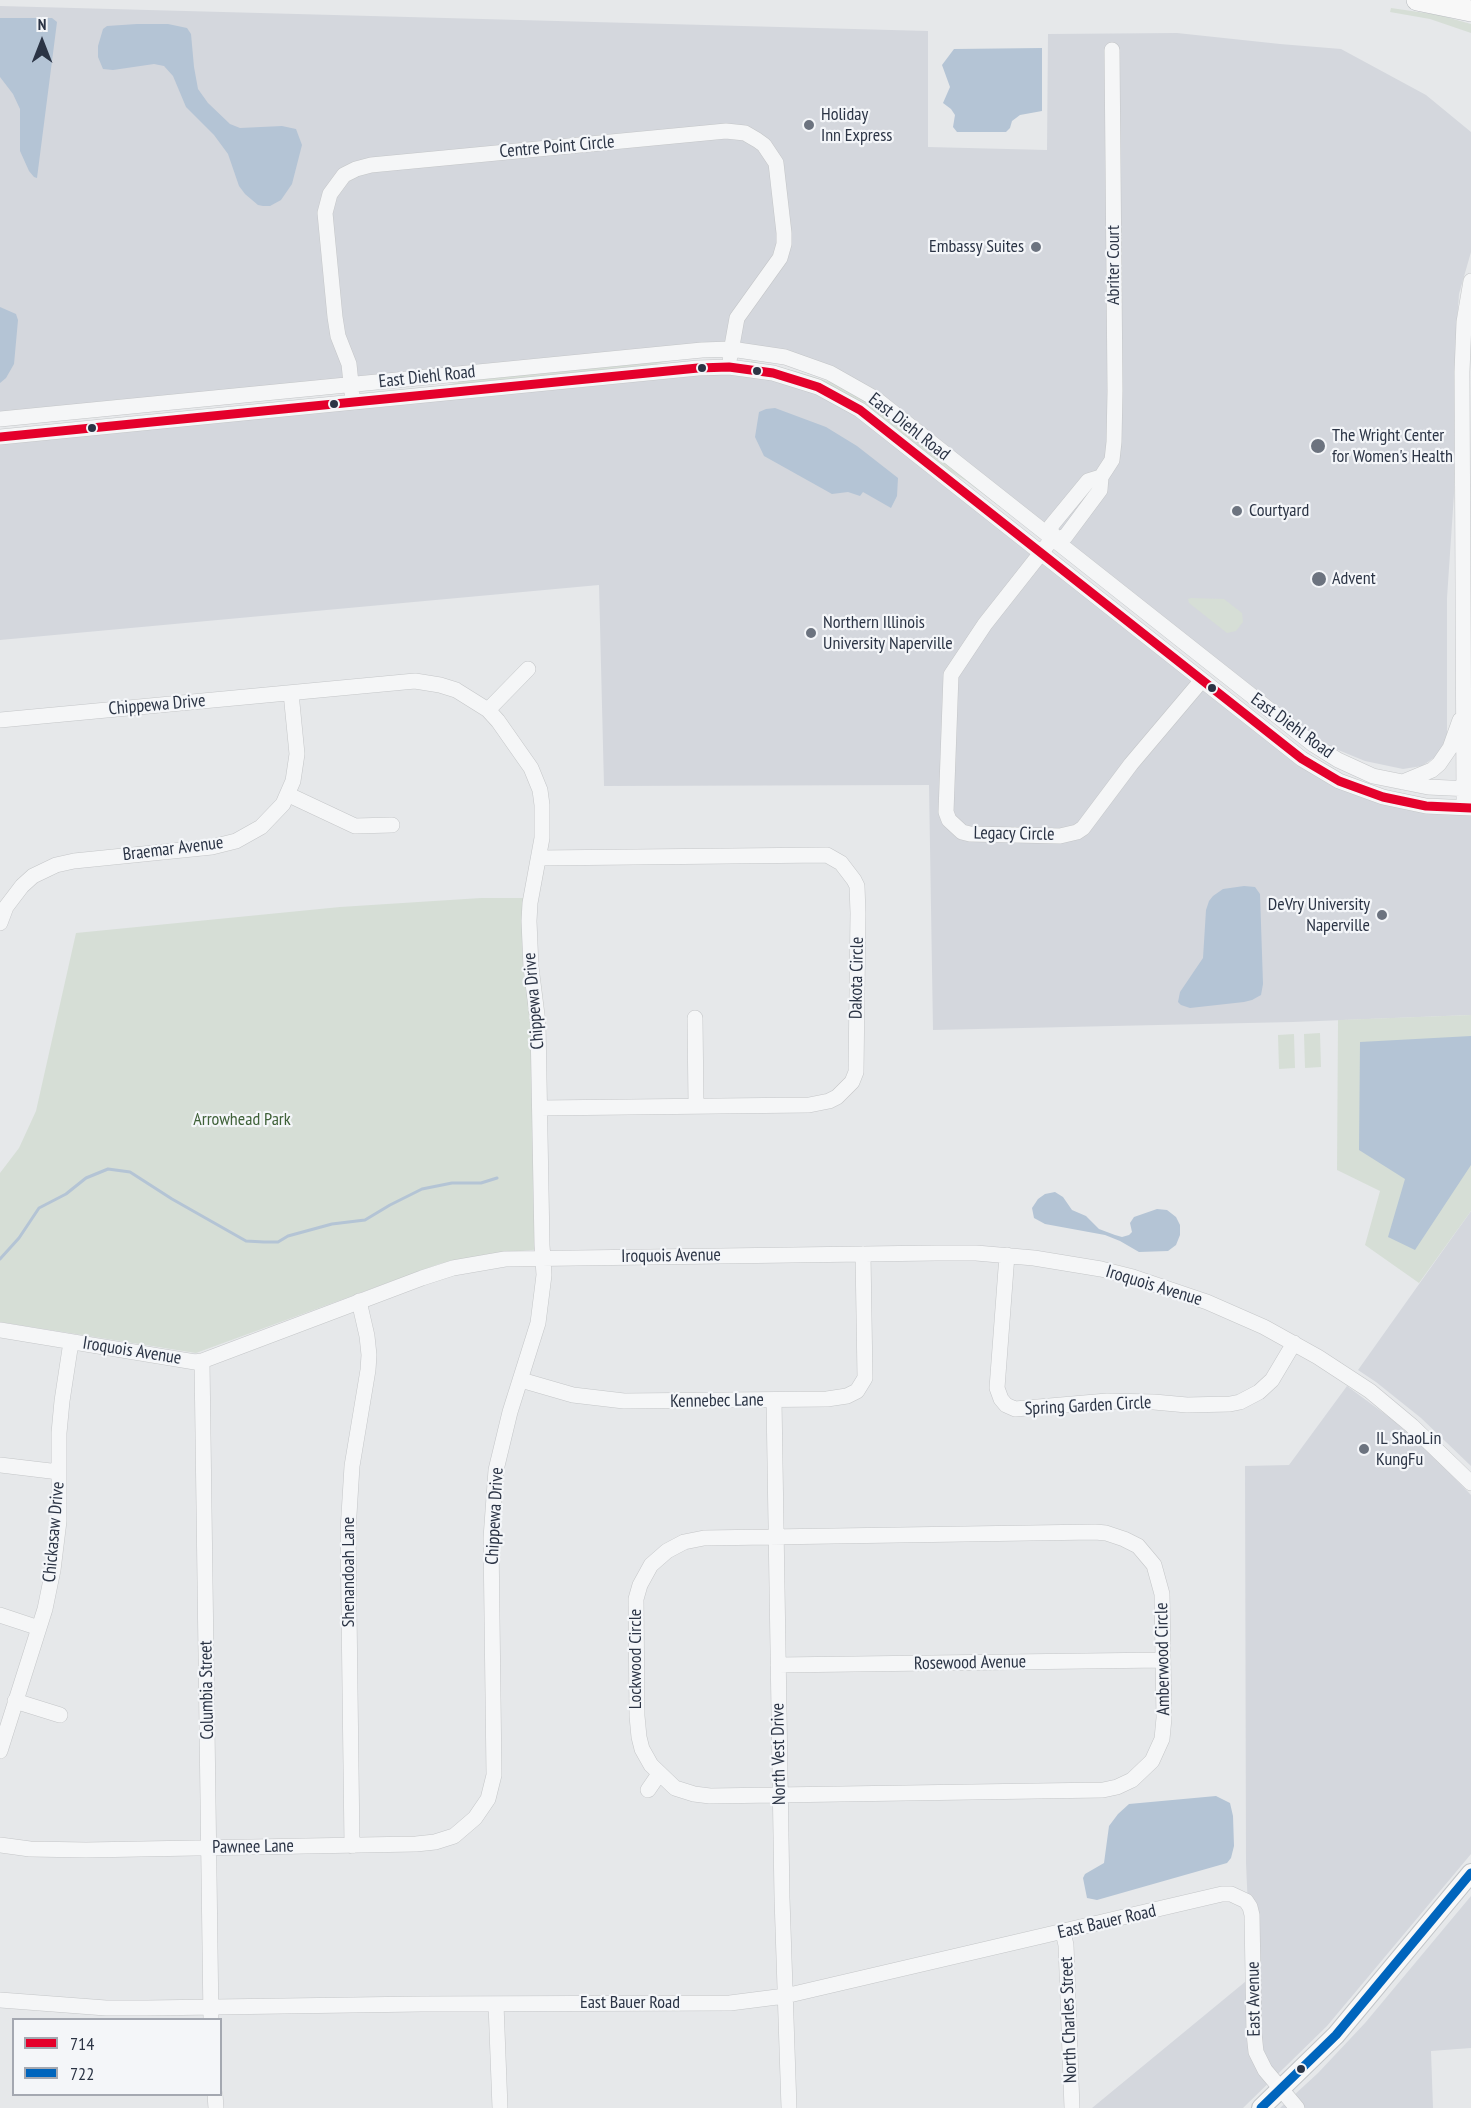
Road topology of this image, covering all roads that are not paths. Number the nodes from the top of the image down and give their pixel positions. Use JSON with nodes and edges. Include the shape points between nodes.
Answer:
{"nodes":[{"id":1,"x":1417,"y":0,"type":"edge"},
{"id":2,"x":1471,"y":11,"type":"edge"},
{"id":3,"x":1112,"y":50,"type":"dead end"},
{"id":4,"x":1471,"y":280,"type":"edge"},
{"id":5,"x":731,"y":349,"type":"junction"},
{"id":6,"x":729,"y":367,"type":"junction"},
{"id":7,"x":1466,"y":372,"type":"edge"},
{"id":8,"x":351,"y":385,"type":"junction"},
{"id":9,"x":353,"y":402,"type":"junction"},
{"id":10,"x":0,"y":419,"type":"edge"},
{"id":11,"x":0,"y":437,"type":"edge"},
{"id":12,"x":1052,"y":539,"type":"junction"},
{"id":13,"x":1041,"y":553,"type":"junction"},
{"id":14,"x":528,"y":669,"type":"dead end"},
{"id":15,"x":1202,"y":680,"type":"junction"},
{"id":16,"x":291,"y":693,"type":"junction"},
{"id":17,"x":1464,"y":708,"type":"junction"},
{"id":18,"x":488,"y":710,"type":"junction"},
{"id":19,"x":0,"y":720,"type":"edge"},
{"id":20,"x":1400,"y":783,"type":"junction"},
{"id":21,"x":1468,"y":789,"type":"edge"},
{"id":22,"x":289,"y":795,"type":"junction"},
{"id":23,"x":1468,"y":808,"type":"edge"},
{"id":24,"x":392,"y":825,"type":"dead end"},
{"id":25,"x":539,"y":858,"type":"junction"},
{"id":26,"x":0,"y":923,"type":"edge"},
{"id":27,"x":695,"y":1018,"type":"dead end"},
{"id":28,"x":696,"y":1105,"type":"junction"},
{"id":29,"x":540,"y":1108,"type":"junction"},
{"id":30,"x":863,"y":1254,"type":"junction"},
{"id":31,"x":1007,"y":1256,"type":"junction"},
{"id":32,"x":543,"y":1258,"type":"junction"},
{"id":33,"x":359,"y":1301,"type":"junction"},
{"id":34,"x":0,"y":1330,"type":"edge"},
{"id":35,"x":71,"y":1342,"type":"junction"},
{"id":36,"x":1294,"y":1343,"type":"junction"},
{"id":37,"x":202,"y":1361,"type":"junction"},
{"id":38,"x":521,"y":1380,"type":"junction"},
{"id":39,"x":774,"y":1400,"type":"junction"},
{"id":40,"x":0,"y":1465,"type":"edge"},
{"id":41,"x":59,"y":1472,"type":"junction"},
{"id":42,"x":1471,"y":1483,"type":"edge"},
{"id":43,"x":776,"y":1537,"type":"junction"},
{"id":44,"x":0,"y":1615,"type":"edge"},
{"id":45,"x":39,"y":1628,"type":"junction"},
{"id":46,"x":1162,"y":1660,"type":"junction"},
{"id":47,"x":778,"y":1665,"type":"junction"},
{"id":48,"x":15,"y":1701,"type":"junction"},
{"id":49,"x":60,"y":1714,"type":"dead end"},
{"id":50,"x":0,"y":1751,"type":"edge"},
{"id":51,"x":659,"y":1774,"type":"junction"},
{"id":52,"x":648,"y":1790,"type":"dead end"},
{"id":53,"x":780,"y":1795,"type":"junction"},
{"id":54,"x":488,"y":1799,"type":"joint"},
{"id":55,"x":0,"y":1845,"type":"edge"},
{"id":56,"x":352,"y":1846,"type":"junction"},
{"id":57,"x":209,"y":1848,"type":"junction"},
{"id":58,"x":1471,"y":1873,"type":"edge"},
{"id":59,"x":1246,"y":1901,"type":"joint"},
{"id":60,"x":1063,"y":1932,"type":"junction"},
{"id":61,"x":785,"y":1996,"type":"junction"},
{"id":62,"x":0,"y":2000,"type":"edge"},
{"id":63,"x":496,"y":2004,"type":"junction"},
{"id":64,"x":211,"y":2013,"type":"edge"},
{"id":65,"x":1281,"y":2091,"type":"junction"},
{"id":66,"x":500,"y":2108,"type":"edge"},
{"id":67,"x":789,"y":2108,"type":"edge"},
{"id":68,"x":1072,"y":2108,"type":"edge"},
{"id":69,"x":1262,"y":2108,"type":"edge"},
{"id":70,"x":1297,"y":2108,"type":"edge"}],
"edges":[{"from":1,"to":2,"type":"highway"},
{"from":3,"to":12,"type":"street","name":"Abriter Court","via":[[1112,460],[1101,477],[1088,481],[1051,526]]},
{"from":4,"to":7,"type":"street","via":[[1464,322]]},
{"from":5,"to":6,"type":"street","name":"Centre Point Circle"},
{"from":5,"to":8,"type":"street","name":"East Diehl Road"},
{"from":5,"to":8,"type":"street","name":"Centre Point Circle","via":[[737,318],[780,258],[784,233],[776,164],[757,140],[726,131],[371,165],[348,173],[332,189],[325,213],[334,317]]},
{"from":5,"to":12,"type":"street","name":"East Diehl Road","via":[[800,362],[863,390]]},
{"from":6,"to":9,"type":"street","name":"East Diehl Road"},
{"from":6,"to":13,"type":"street","name":"East Diehl Road","via":[[773,373],[838,397],[872,419]]},
{"from":7,"to":17,"type":"street"},
{"from":8,"to":9,"type":"street","name":"Centre Point Circle"},
{"from":8,"to":10,"type":"street","name":"East Diehl Road"},
{"from":9,"to":11,"type":"street","name":"East Diehl Road"},
{"from":12,"to":13,"type":"street","name":"Abriter Court"},
{"from":12,"to":20,"type":"street","name":"East Diehl Road","via":[[1314,745],[1354,768]]},
{"from":13,"to":15,"type":"street","name":"East Diehl Road"},
{"from":13,"to":15,"type":"street","name":"Legacy Circle","via":[[951,675],[946,812],[956,828],[970,834],[1060,836],[1077,832]]},
{"from":14,"to":18,"type":"street"},
{"from":15,"to":23,"type":"street","name":"East Diehl Road","via":[[1302,759],[1339,781],[1407,803]]},
{"from":16,"to":18,"type":"street","name":"Chippewa Drive","via":[[415,681],[456,690]]},
{"from":16,"to":19,"type":"street","name":"Chippewa Drive"},
{"from":16,"to":22,"type":"street","name":"Braemar Avenue","via":[[297,754]]},
{"from":17,"to":20,"type":"street","via":[[1450,748],[1439,764]]},
{"from":17,"to":21,"type":"street"},
{"from":18,"to":25,"type":"street","name":"Chippewa Drive","via":[[525,759],[537,782],[543,822]]},
{"from":20,"to":21,"type":"street","name":"East Diehl Road"},
{"from":21,"to":23,"type":"street"},
{"from":22,"to":24,"type":"street","via":[[342,822],[356,826]]},
{"from":22,"to":26,"type":"street","name":"Braemar Avenue","via":[[261,827],[226,844],[74,861],[45,869],[14,896]]},
{"from":25,"to":28,"type":"street","name":"Dakota Circle","via":[[827,855],[841,863],[854,879],[858,913],[856,1072],[852,1082],[837,1097],[809,1105]]},
{"from":25,"to":29,"type":"street","name":"Chippewa Drive","via":[[529,921]]},
{"from":27,"to":28,"type":"street"},
{"from":28,"to":29,"type":"street","name":"Dakota Circle"},
{"from":29,"to":32,"type":"street","name":"Chippewa Drive"},
{"from":30,"to":31,"type":"street","name":"Iroquois Avenue"},
{"from":30,"to":32,"type":"street","name":"Iroquois Avenue"},
{"from":30,"to":39,"type":"street","name":"Kennebec Lane","via":[[865,1378],[857,1391],[841,1398]]},
{"from":31,"to":36,"type":"street","name":"Iroquois Avenue","via":[[1101,1269],[1170,1288],[1228,1310]]},
{"from":31,"to":36,"type":"street","name":"Spring Garden Circle","via":[[997,1388],[1006,1406],[1015,1409],[1107,1401],[1187,1405],[1240,1402],[1272,1380]]},
{"from":32,"to":33,"type":"street","name":"Iroquois Avenue","via":[[505,1259],[453,1268]]},
{"from":32,"to":38,"type":"street","name":"Chippewa Drive","via":[[538,1323]]},
{"from":33,"to":37,"type":"street","name":"Iroquois Avenue"},
{"from":33,"to":56,"type":"street","name":"Shenandoah Lane","via":[[369,1354],[353,1453],[348,1531]]},
{"from":34,"to":35,"type":"street","name":"Iroquois Avenue"},
{"from":35,"to":37,"type":"street","name":"Iroquois Avenue"},
{"from":35,"to":41,"type":"street","name":"Chickasaw Drive","via":[[59,1433]]},
{"from":36,"to":42,"type":"street","name":"Iroquois Avenue","via":[[1370,1391]]},
{"from":37,"to":57,"type":"street","name":"Columbia Street"},
{"from":38,"to":39,"type":"street","name":"Kennebec Lane","via":[[573,1395],[624,1401]]},
{"from":38,"to":54,"type":"street","name":"Chippewa Drive","via":[[493,1492],[494,1775]]},
{"from":39,"to":43,"type":"street","name":"North Vest Drive"},
{"from":40,"to":41,"type":"street"},
{"from":41,"to":45,"type":"street","name":"Chickasaw Drive","via":[[57,1548]]},
{"from":43,"to":46,"type":"street","name":"Amberwood Circle","via":[[1095,1532],[1115,1536],[1138,1546],[1154,1564],[1162,1594]]},
{"from":43,"to":47,"type":"street","name":"North Vest Drive"},
{"from":43,"to":51,"type":"street","name":"Lockwood Circle","via":[[684,1542],[651,1565],[640,1585],[635,1607],[639,1737]]},
{"from":44,"to":45,"type":"street"},
{"from":45,"to":48,"type":"street","name":"Chickasaw Drive"},
{"from":46,"to":47,"type":"street","name":"Rosewood Avenue"},
{"from":46,"to":53,"type":"street","name":"Amberwood Circle","via":[[1164,1719],[1160,1747],[1142,1773],[1117,1787]]},
{"from":47,"to":53,"type":"street","name":"North Vest Drive"},
{"from":48,"to":49,"type":"street"},
{"from":48,"to":50,"type":"street","name":"Chickasaw Drive"},
{"from":51,"to":52,"type":"street"},
{"from":51,"to":53,"type":"street","name":"Lockwood Circle","via":[[675,1788],[694,1794]]},
{"from":53,"to":61,"type":"street","name":"North Vest Drive"},
{"from":54,"to":56,"type":"street","name":"Pawnee Lane","via":[[467,1826],[445,1839]]},
{"from":55,"to":57,"type":"street","name":"Pawnee Lane","via":[[76,1850]]},
{"from":56,"to":57,"type":"street","name":"Pawnee Lane"},
{"from":57,"to":64,"type":"street","name":"Columbia Street"},
{"from":58,"to":65,"type":"main road","via":[[1336,2035]]},
{"from":59,"to":60,"type":"street","name":"East Bauer Road","via":[[1222,1894]]},
{"from":59,"to":65,"type":"street","name":"East Avenue","via":[[1252,1915],[1254,2044],[1265,2070]]},
{"from":60,"to":61,"type":"street","name":"East Bauer Road"},
{"from":60,"to":68,"type":"street","name":"North Charles Street"},
{"from":61,"to":63,"type":"street","name":"East Bauer Road","via":[[730,2003]]},
{"from":61,"to":67,"type":"street","name":"North Vest Drive"},
{"from":62,"to":64,"type":"street","name":"East Bauer Road"},
{"from":63,"to":64,"type":"street","name":"East Bauer Road"},
{"from":63,"to":66,"type":"street"},
{"from":65,"to":69,"type":"main road"},
{"from":65,"to":70,"type":"street","name":"East Avenue"}]}
